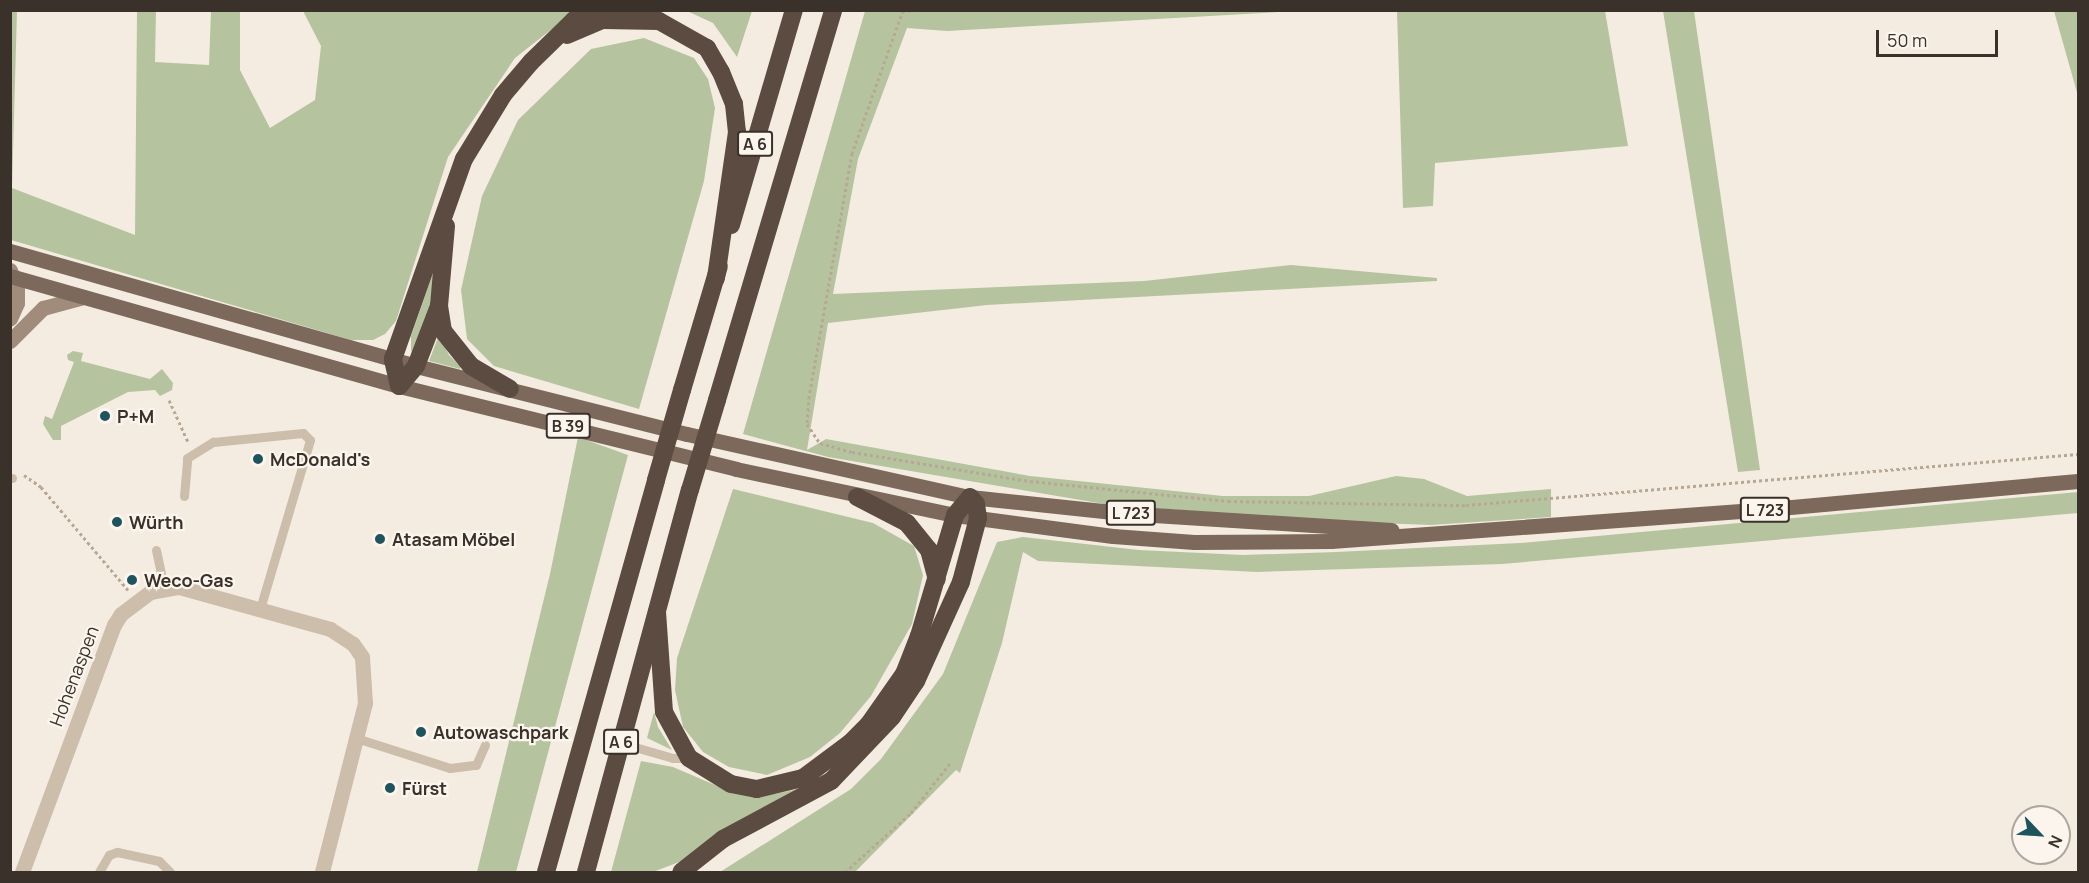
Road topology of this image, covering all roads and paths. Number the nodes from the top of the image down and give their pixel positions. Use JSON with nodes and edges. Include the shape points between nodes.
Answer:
{"nodes":[{"id":1,"x":590,"y":10,"type":"edge"},
{"id":2,"x":794,"y":10,"type":"edge"},
{"id":3,"x":833,"y":10,"type":"edge"},
{"id":4,"x":920,"y":10,"type":"edge"},
{"id":5,"x":2051,"y":10,"type":"edge"},
{"id":6,"x":2062,"y":10,"type":"edge"},
{"id":7,"x":902,"y":11,"type":"edge"},
{"id":8,"x":554,"y":40,"type":"junction"},
{"id":9,"x":448,"y":201,"type":"junction"},
{"id":10,"x":10,"y":251,"type":"edge"},
{"id":11,"x":28,"y":256,"type":"junction"},
{"id":12,"x":11,"y":276,"type":"edge"},
{"id":13,"x":716,"y":278,"type":"junction"},
{"id":14,"x":84,"y":297,"type":"junction"},
{"id":15,"x":439,"y":306,"type":"junction"},
{"id":16,"x":10,"y":319,"type":"edge"},
{"id":17,"x":10,"y":341,"type":"edge"},
{"id":18,"x":393,"y":359,"type":"junction"},
{"id":19,"x":416,"y":366,"type":"junction"},
{"id":20,"x":399,"y":386,"type":"junction"},
{"id":21,"x":510,"y":389,"type":"junction"},
{"id":22,"x":169,"y":400,"type":"dead end"},
{"id":23,"x":194,"y":454,"type":"junction"},
{"id":24,"x":2079,"y":454,"type":"edge"},
{"id":25,"x":23,"y":474,"type":"dead end"},
{"id":26,"x":2079,"y":481,"type":"edge"},
{"id":27,"x":932,"y":488,"type":"joint"},
{"id":28,"x":184,"y":496,"type":"dead end"},
{"id":29,"x":856,"y":497,"type":"junction"},
{"id":30,"x":970,"y":497,"type":"junction"},
{"id":31,"x":955,"y":515,"type":"junction"},
{"id":32,"x":978,"y":518,"type":"junction"},
{"id":33,"x":1451,"y":534,"type":"junction"},
{"id":34,"x":156,"y":550,"type":"dead end"},
{"id":35,"x":937,"y":581,"type":"junction"},
{"id":36,"x":164,"y":590,"type":"junction"},
{"id":37,"x":138,"y":602,"type":"junction"},
{"id":38,"x":260,"y":609,"type":"junction"},
{"id":39,"x":657,"y":612,"type":"junction"},
{"id":40,"x":357,"y":738,"type":"junction"},
{"id":41,"x":621,"y":743,"type":"junction"},
{"id":42,"x":485,"y":745,"type":"dead end"},
{"id":43,"x":689,"y":758,"type":"junction"},
{"id":44,"x":950,"y":763,"type":"dead end"},
{"id":45,"x":22,"y":873,"type":"edge"},
{"id":46,"x":99,"y":873,"type":"edge"},
{"id":47,"x":170,"y":873,"type":"edge"},
{"id":48,"x":322,"y":873,"type":"edge"},
{"id":49,"x":546,"y":873,"type":"edge"},
{"id":50,"x":586,"y":873,"type":"edge"},
{"id":51,"x":681,"y":873,"type":"edge"},
{"id":52,"x":845,"y":873,"type":"edge"}],
"edges":[{"from":1,"to":8,"type":"highway"},
{"from":2,"to":13,"type":"highway","number":"A 6"},
{"from":3,"to":39,"type":"highway","number":"A 6","bridge":true},
{"from":4,"to":7,"type":"path"},
{"from":5,"to":6,"type":"path"},
{"from":7,"to":24,"type":"path","via":[[852,153],[809,396],[807,424],[820,443],[852,453],[1030,481],[1228,501],[1466,505]]},
{"from":8,"to":9,"type":"highway","via":[[524,70],[484,123]]},
{"from":8,"to":13,"type":"highway","via":[[603,20],[638,18],[659,21],[706,48],[734,104],[737,132]]},
{"from":9,"to":15,"type":"highway"},
{"from":9,"to":18,"type":"highway"},
{"from":10,"to":11,"type":"main road","number":"B 39"},
{"from":11,"to":12,"type":"street"},
{"from":11,"to":18,"type":"main road","number":"B 39"},
{"from":12,"to":14,"type":"main road","number":"B 39"},
{"from":12,"to":16,"type":"street","via":[[17,303]]},
{"from":13,"to":49,"type":"highway","number":"A 6","bridge":true},
{"from":14,"to":17,"type":"street","via":[[43,308]]},
{"from":14,"to":20,"type":"main road","number":"B 39"},
{"from":15,"to":19,"type":"highway"},
{"from":15,"to":21,"type":"highway","via":[[443,331],[452,345],[471,366]]},
{"from":18,"to":19,"type":"main road","number":"B 39"},
{"from":18,"to":20,"type":"highway"},
{"from":19,"to":20,"type":"highway"},
{"from":19,"to":21,"type":"main road","number":"B 39"},
{"from":20,"to":29,"type":"main road","number":"B 39"},
{"from":21,"to":27,"type":"main road","number":"B 39","via":[[687,434]]},
{"from":22,"to":23,"type":"path"},
{"from":23,"to":28,"type":"lane","via":[[187,458]]},
{"from":23,"to":38,"type":"lane","via":[[213,442],[303,433],[310,440]]},
{"from":25,"to":37,"type":"path","via":[[41,487]]},
{"from":26,"to":33,"type":"main road","number":"L 723"},
{"from":27,"to":30,"type":"main road","number":"L 723"},
{"from":29,"to":31,"type":"main road","number":"L 723"},
{"from":29,"to":35,"type":"highway","via":[[907,524],[929,550]]},
{"from":30,"to":31,"type":"highway"},
{"from":30,"to":32,"type":"highway","via":[[976,504]]},
{"from":30,"to":33,"type":"main road","number":"L 723","via":[[1122,513]]},
{"from":31,"to":32,"type":"main road","number":"L 723"},
{"from":31,"to":35,"type":"highway"},
{"from":32,"to":33,"type":"main road","number":"L 723","via":[[1194,542],[1331,541]]},
{"from":32,"to":51,"type":"highway","via":[[961,582],[945,620],[916,681],[892,717],[831,781],[723,839]]},
{"from":34,"to":36,"type":"lane"},
{"from":35,"to":43,"type":"highway","via":[[904,674],[869,724],[820,768],[803,778],[757,789],[731,784]]},
{"from":36,"to":37,"type":"street","name":"Hohenaspen","via":[[150,592]]},
{"from":36,"to":38,"type":"street","name":"Hohenaspen","via":[[179,587]]},
{"from":37,"to":45,"type":"street","name":"Hohenaspen","via":[[121,614],[114,625]]},
{"from":38,"to":40,"type":"street","name":"Hohenaspen","via":[[337,632],[353,644],[362,657],[366,675]]},
{"from":39,"to":41,"type":"highway","number":"A 6"},
{"from":39,"to":43,"type":"highway","via":[[664,711]]},
{"from":40,"to":42,"type":"lane","via":[[450,768],[476,765]]},
{"from":40,"to":48,"type":"street","name":"Hohenaspen"},
{"from":41,"to":43,"type":"lane","via":[[673,758]]},
{"from":41,"to":50,"type":"highway","number":"A 6"},
{"from":44,"to":52,"type":"path","via":[[911,813]]},
{"from":46,"to":47,"type":"lane","via":[[109,855],[117,852],[159,861]]}]}
